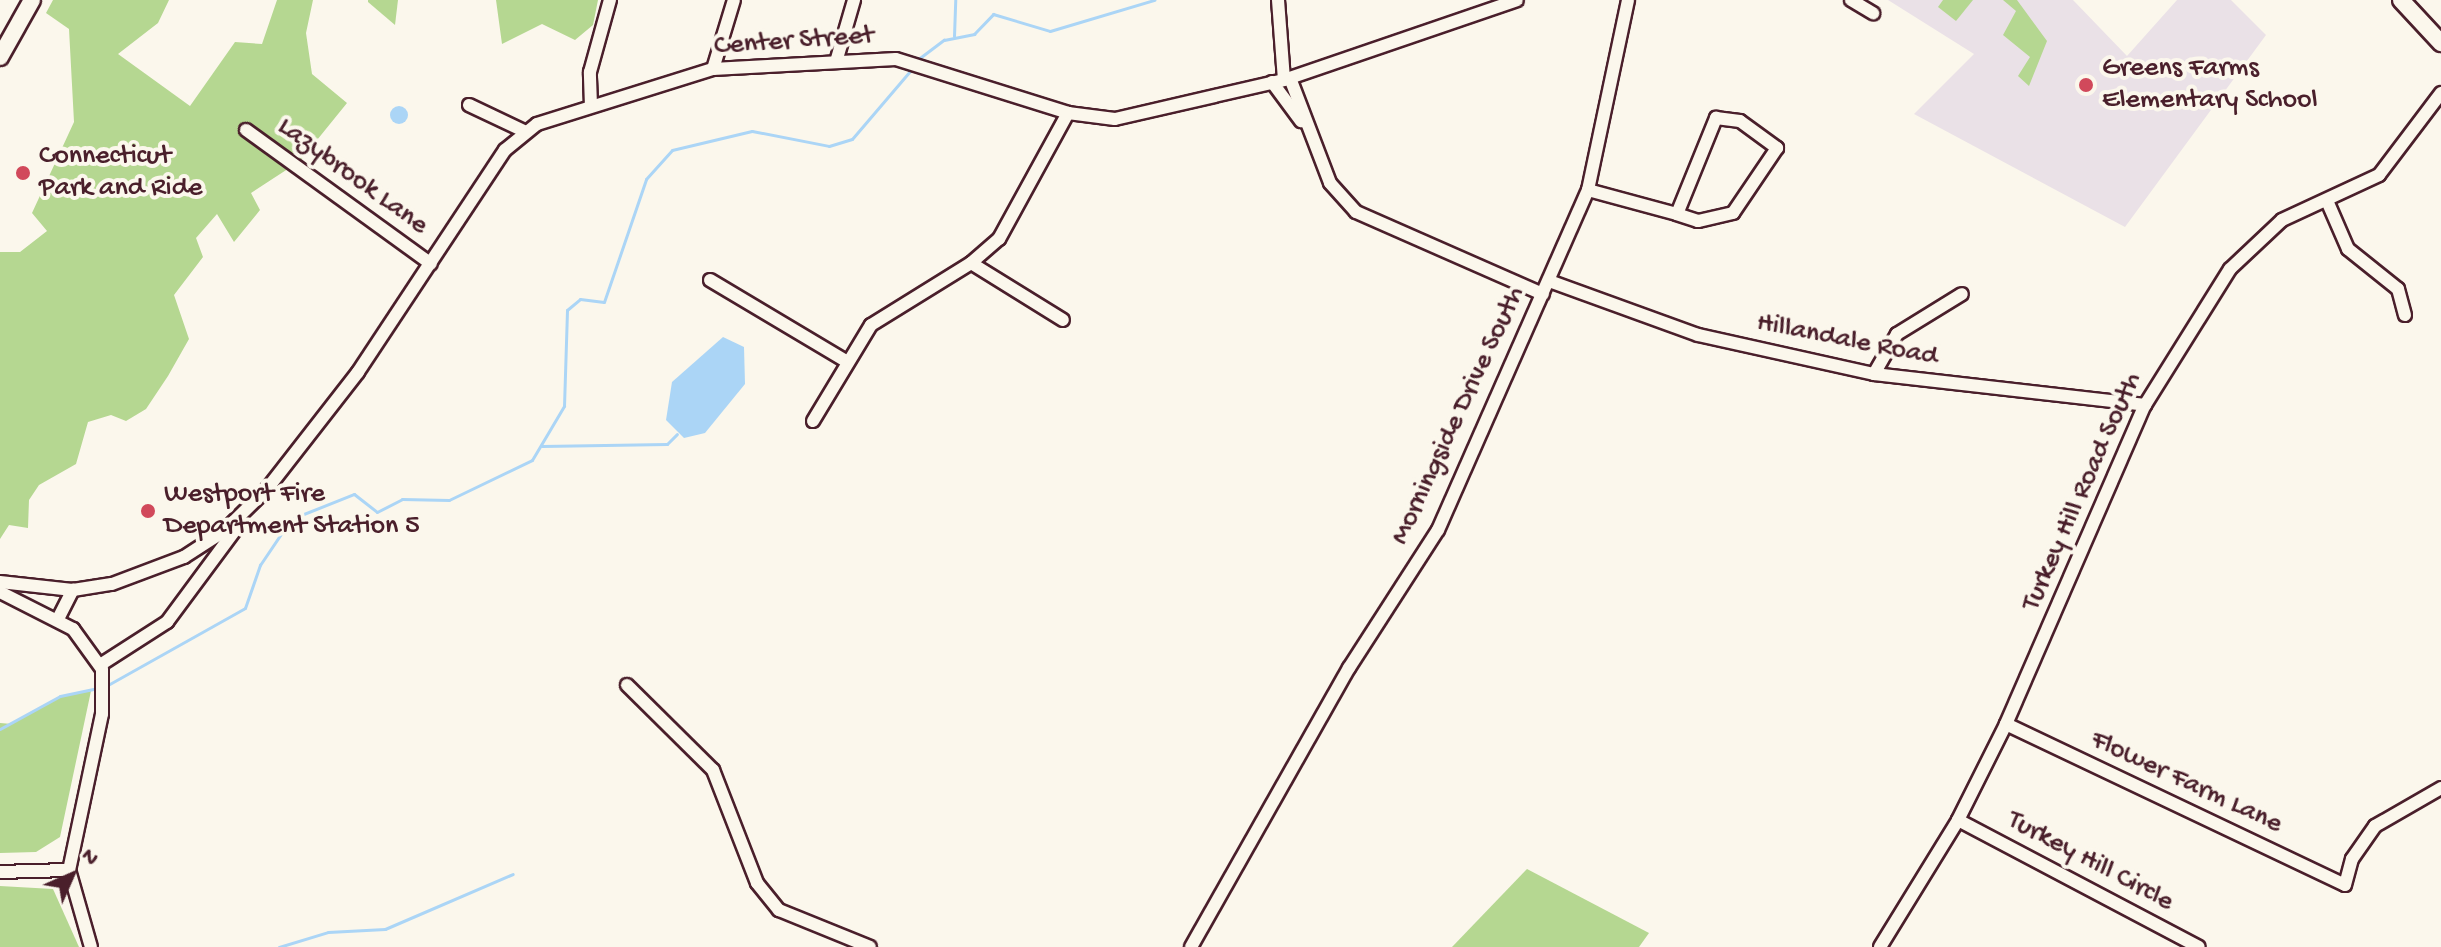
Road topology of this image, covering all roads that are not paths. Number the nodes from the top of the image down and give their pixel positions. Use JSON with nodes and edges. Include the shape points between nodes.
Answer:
{"nodes":[{"id":1,"x":32,"y":0,"type":"edge"},
{"id":2,"x":610,"y":0,"type":"edge"},
{"id":3,"x":734,"y":0,"type":"edge"},
{"id":4,"x":854,"y":0,"type":"edge"},
{"id":5,"x":1278,"y":0,"type":"edge"},
{"id":6,"x":1517,"y":0,"type":"edge"},
{"id":7,"x":1628,"y":0,"type":"edge"},
{"id":8,"x":1851,"y":0,"type":"edge"},
{"id":9,"x":2401,"y":0,"type":"edge"},
{"id":10,"x":1873,"y":13,"type":"dead end"},
{"id":11,"x":2441,"y":43,"type":"edge"},
{"id":12,"x":0,"y":57,"type":"edge"},
{"id":13,"x":836,"y":62,"type":"junction"},
{"id":14,"x":713,"y":69,"type":"junction"},
{"id":15,"x":1282,"y":80,"type":"junction"},
{"id":16,"x":2441,"y":93,"type":"edge"},
{"id":17,"x":469,"y":105,"type":"dead end"},
{"id":18,"x":591,"y":106,"type":"junction"},
{"id":19,"x":1068,"y":113,"type":"junction"},
{"id":20,"x":246,"y":130,"type":"dead end"},
{"id":21,"x":524,"y":131,"type":"junction"},
{"id":22,"x":1588,"y":190,"type":"junction"},
{"id":23,"x":2328,"y":203,"type":"junction"},
{"id":24,"x":1677,"y":214,"type":"junction"},
{"id":25,"x":971,"y":263,"type":"junction"},
{"id":26,"x":431,"y":264,"type":"junction"},
{"id":27,"x":710,"y":280,"type":"dead end"},
{"id":28,"x":1549,"y":281,"type":"junction"},
{"id":29,"x":1543,"y":294,"type":"junction"},
{"id":30,"x":1962,"y":294,"type":"dead end"},
{"id":31,"x":2405,"y":315,"type":"dead end"},
{"id":32,"x":1063,"y":320,"type":"dead end"},
{"id":33,"x":846,"y":361,"type":"junction"},
{"id":34,"x":1874,"y":374,"type":"junction"},
{"id":35,"x":2145,"y":405,"type":"junction"},
{"id":36,"x":813,"y":421,"type":"dead end"},
{"id":37,"x":249,"y":509,"type":"junction"},
{"id":38,"x":0,"y":582,"type":"edge"},
{"id":39,"x":73,"y":590,"type":"junction"},
{"id":40,"x":0,"y":592,"type":"edge"},
{"id":41,"x":58,"y":619,"type":"junction"},
{"id":42,"x":102,"y":671,"type":"junction"},
{"id":43,"x":627,"y":685,"type":"dead end"},
{"id":44,"x":2006,"y":724,"type":"junction"},
{"id":45,"x":2441,"y":788,"type":"edge"},
{"id":46,"x":1958,"y":820,"type":"junction"},
{"id":47,"x":69,"y":870,"type":"junction"},
{"id":48,"x":0,"y":872,"type":"edge"},
{"id":49,"x":91,"y":947,"type":"edge"},
{"id":50,"x":870,"y":947,"type":"edge"},
{"id":51,"x":1191,"y":947,"type":"edge"},
{"id":52,"x":1880,"y":947,"type":"edge"},
{"id":53,"x":2199,"y":947,"type":"edge"}],
"edges":[{"from":1,"to":12,"type":"main road"},
{"from":2,"to":18,"type":"street","via":[[590,72]]},
{"from":3,"to":14,"type":"street"},
{"from":4,"to":13,"type":"street"},
{"from":5,"to":15,"type":"street"},
{"from":6,"to":15,"type":"street","name":"Center Street"},
{"from":7,"to":22,"type":"street","name":"Morningside Drive South"},
{"from":8,"to":10,"type":"street"},
{"from":9,"to":11,"type":"main road"},
{"from":13,"to":14,"type":"street","name":"Center Street"},
{"from":13,"to":19,"type":"street","name":"Center Street","via":[[916,62]]},
{"from":14,"to":18,"type":"street","name":"Center Street"},
{"from":15,"to":19,"type":"street","name":"Center Street","via":[[1115,119]]},
{"from":15,"to":29,"type":"street","via":[[1330,183],[1356,212]]},
{"from":16,"to":23,"type":"street","name":"Turkey Hill Road South","via":[[2384,171]]},
{"from":17,"to":21,"type":"street"},
{"from":18,"to":21,"type":"street","name":"Center Street"},
{"from":19,"to":25,"type":"street","via":[[999,239]]},
{"from":20,"to":26,"type":"street","name":"Lazybrook Lane"},
{"from":21,"to":26,"type":"street"},
{"from":22,"to":24,"type":"street"},
{"from":22,"to":28,"type":"street","name":"Morningside Drive South"},
{"from":23,"to":31,"type":"street","via":[[2348,249],[2398,289]]},
{"from":23,"to":35,"type":"street","name":"Turkey Hill Road South","via":[[2282,220],[2246,247]]},
{"from":24,"to":24,"type":"street","via":[[1711,222],[1733,213],[1774,157],[1772,139],[1740,121],[1716,118]]},
{"from":25,"to":32,"type":"street"},
{"from":25,"to":33,"type":"street","via":[[902,300]]},
{"from":26,"to":37,"type":"street","via":[[358,372]]},
{"from":27,"to":33,"type":"street"},
{"from":28,"to":29,"type":"street","name":"Morningside Drive South"},
{"from":28,"to":34,"type":"street","name":"Hillandale Road","via":[[1698,335]]},
{"from":29,"to":51,"type":"street","name":"Morningside Drive South","via":[[1438,530],[1349,668]]},
{"from":30,"to":34,"type":"street","via":[[1897,334]]},
{"from":33,"to":36,"type":"street"},
{"from":34,"to":35,"type":"street","name":"Hillandale Road"},
{"from":35,"to":44,"type":"street","name":"Turkey Hill Road South"},
{"from":37,"to":39,"type":"street","via":[[184,557],[112,584]]},
{"from":37,"to":42,"type":"street","via":[[167,622]]},
{"from":38,"to":39,"type":"street"},
{"from":39,"to":41,"type":"street"},
{"from":40,"to":41,"type":"street"},
{"from":41,"to":42,"type":"street"},
{"from":42,"to":47,"type":"street","via":[[103,703]]},
{"from":43,"to":50,"type":"street","via":[[713,770],[757,883],[779,910]]},
{"from":44,"to":45,"type":"street","name":"Flower Farm Lane","via":[[2345,885],[2352,859],[2375,826]]},
{"from":44,"to":46,"type":"street","name":"Turkey Hill Road South"},
{"from":46,"to":52,"type":"street","name":"Turkey Hill Road South"},
{"from":46,"to":53,"type":"street","name":"Turkey Hill Circle"},
{"from":47,"to":48,"type":"street"},
{"from":47,"to":49,"type":"street"}]}
